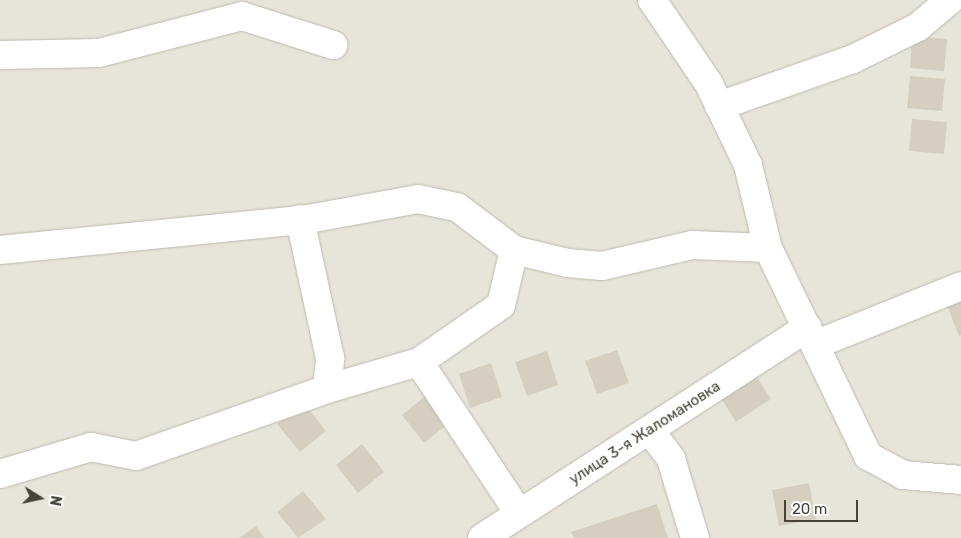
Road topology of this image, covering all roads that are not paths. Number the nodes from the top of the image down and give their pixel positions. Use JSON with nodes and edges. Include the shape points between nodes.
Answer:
{"nodes":[{"id":1,"x":652,"y":0,"type":"edge"},
{"id":2,"x":950,"y":0,"type":"edge"},
{"id":3,"x":333,"y":45,"type":"dead end"},
{"id":4,"x":0,"y":55,"type":"edge"},
{"id":5,"x":719,"y":106,"type":"junction"},
{"id":6,"x":300,"y":219,"type":"junction"},
{"id":7,"x":768,"y":248,"type":"junction"},
{"id":8,"x":0,"y":250,"type":"edge"},
{"id":9,"x":514,"y":250,"type":"junction"},
{"id":10,"x":961,"y":286,"type":"edge"},
{"id":11,"x":812,"y":335,"type":"junction"},
{"id":12,"x":419,"y":362,"type":"junction"},
{"id":13,"x":327,"y":389,"type":"junction"},
{"id":14,"x":651,"y":432,"type":"junction"},
{"id":15,"x":0,"y":474,"type":"edge"},
{"id":16,"x":961,"y":480,"type":"edge"},
{"id":17,"x":519,"y":513,"type":"junction"},
{"id":18,"x":482,"y":538,"type":"edge"},
{"id":19,"x":696,"y":538,"type":"edge"}],
"edges":[{"from":1,"to":5,"type":"street"},
{"from":2,"to":5,"type":"street","via":[[918,27],[853,58]]},
{"from":3,"to":4,"type":"street","via":[[242,16],[99,53]]},
{"from":5,"to":7,"type":"street","via":[[748,165]]},
{"from":6,"to":8,"type":"street"},
{"from":6,"to":9,"type":"street","via":[[418,199],[457,207]]},
{"from":6,"to":13,"type":"street","via":[[330,358]]},
{"from":7,"to":9,"type":"street","via":[[692,245],[602,266]]},
{"from":7,"to":11,"type":"street"},
{"from":9,"to":12,"type":"street","via":[[501,305]]},
{"from":10,"to":11,"type":"street","name":"улица 3-я Жаломановка"},
{"from":11,"to":14,"type":"street","name":"улица 3-я Жаломановка"},
{"from":11,"to":16,"type":"street","via":[[868,456],[903,475]]},
{"from":12,"to":13,"type":"street"},
{"from":12,"to":17,"type":"street"},
{"from":13,"to":15,"type":"street","via":[[136,456],[91,447]]},
{"from":14,"to":17,"type":"street","name":"улица 3-я Жаломановка"},
{"from":14,"to":19,"type":"street","via":[[671,458]]},
{"from":17,"to":18,"type":"street","name":"улица 3-я Жаломановка"}]}
